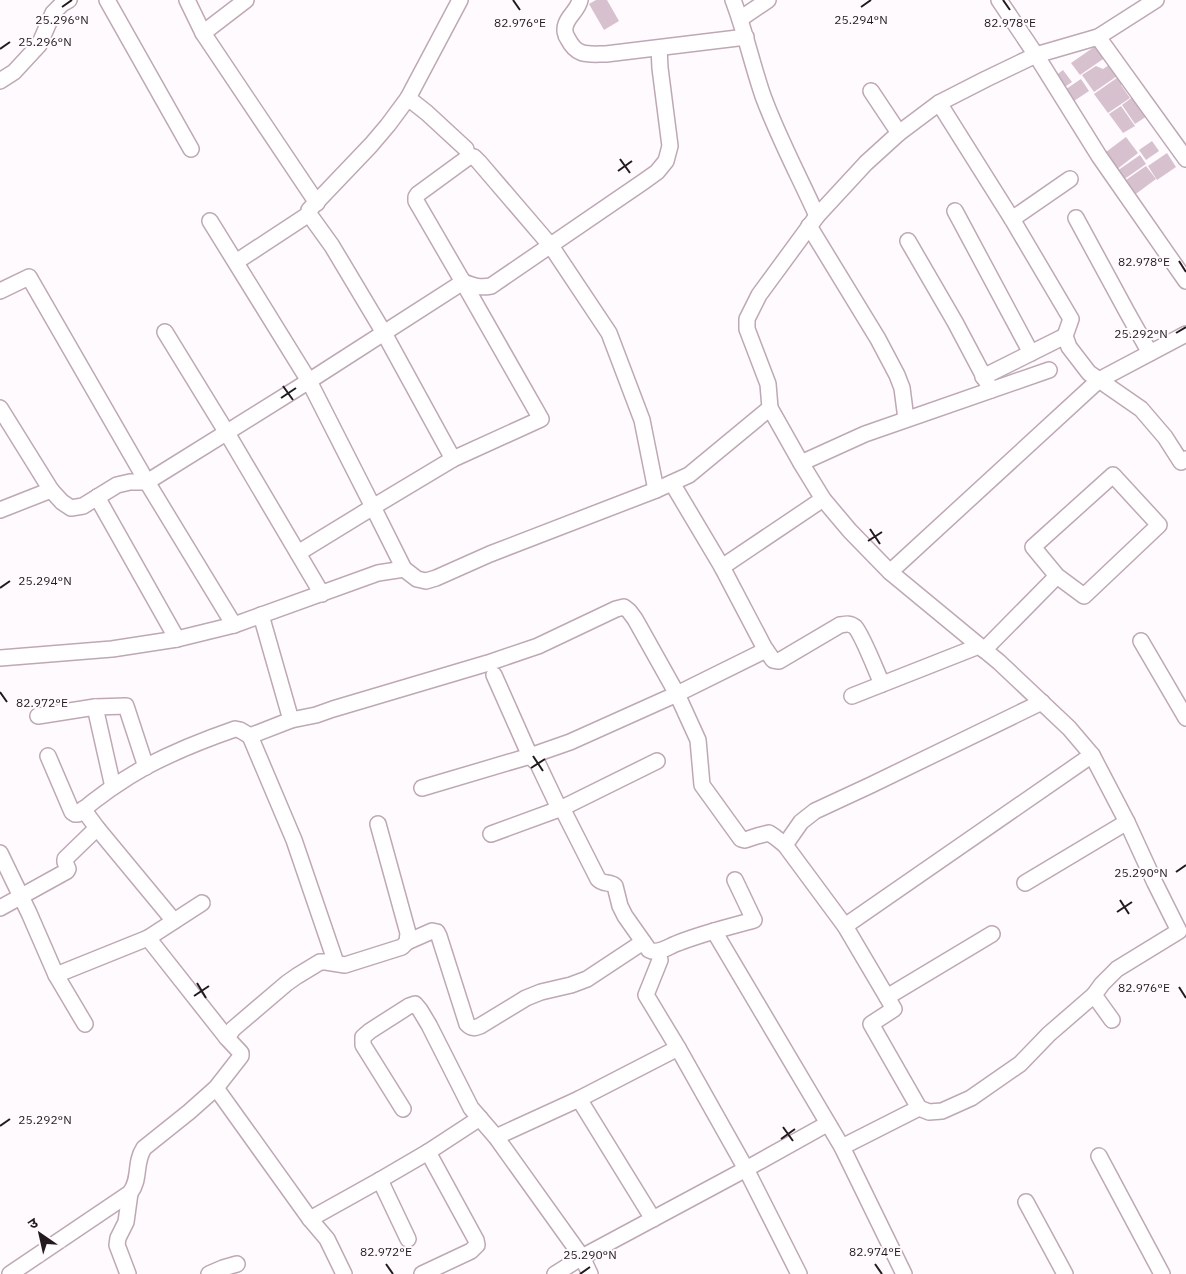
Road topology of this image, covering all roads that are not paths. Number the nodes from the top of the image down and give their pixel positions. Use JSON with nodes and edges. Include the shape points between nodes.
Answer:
{"nodes":[{"id":1,"x":69,"y":0,"type":"edge"},
{"id":2,"x":107,"y":0,"type":"edge"},
{"id":3,"x":186,"y":0,"type":"edge"},
{"id":4,"x":246,"y":0,"type":"edge"},
{"id":5,"x":460,"y":0,"type":"edge"},
{"id":6,"x":580,"y":0,"type":"edge"},
{"id":7,"x":733,"y":0,"type":"edge"},
{"id":8,"x":768,"y":0,"type":"edge"},
{"id":9,"x":999,"y":0,"type":"edge"},
{"id":10,"x":1156,"y":0,"type":"edge"},
{"id":11,"x":740,"y":20,"type":"junction"},
{"id":12,"x":203,"y":33,"type":"junction"},
{"id":13,"x":1098,"y":36,"type":"junction"},
{"id":14,"x":746,"y":37,"type":"junction"},
{"id":15,"x":659,"y":48,"type":"junction"},
{"id":16,"x":1036,"y":55,"type":"junction"},
{"id":17,"x":0,"y":81,"type":"edge"},
{"id":18,"x":871,"y":91,"type":"dead end"},
{"id":19,"x":408,"y":98,"type":"junction"},
{"id":20,"x":939,"y":103,"type":"junction"},
{"id":21,"x":899,"y":133,"type":"junction"},
{"id":22,"x":191,"y":149,"type":"dead end"},
{"id":23,"x":466,"y":150,"type":"dead end"},
{"id":24,"x":1186,"y":159,"type":"edge"},
{"id":25,"x":1070,"y":179,"type":"dead end"},
{"id":26,"x":313,"y":208,"type":"junction"},
{"id":27,"x":955,"y":211,"type":"dead end"},
{"id":28,"x":1076,"y":218,"type":"dead end"},
{"id":29,"x":1012,"y":219,"type":"junction"},
{"id":30,"x":210,"y":221,"type":"dead end"},
{"id":31,"x":813,"y":221,"type":"junction"},
{"id":32,"x":908,"y":241,"type":"dead end"},
{"id":33,"x":551,"y":246,"type":"junction"},
{"id":34,"x":236,"y":262,"type":"junction"},
{"id":35,"x":1186,"y":281,"type":"edge"},
{"id":36,"x":463,"y":282,"type":"junction"},
{"id":37,"x":0,"y":291,"type":"edge"},
{"id":38,"x":165,"y":332,"type":"dead end"},
{"id":39,"x":384,"y":333,"type":"junction"},
{"id":40,"x":1065,"y":336,"type":"junction"},
{"id":41,"x":1185,"y":337,"type":"edge"},
{"id":42,"x":1031,"y":353,"type":"junction"},
{"id":43,"x":1150,"y":353,"type":"junction"},
{"id":44,"x":1049,"y":370,"type":"dead end"},
{"id":45,"x":1099,"y":380,"type":"junction"},
{"id":46,"x":309,"y":381,"type":"junction"},
{"id":47,"x":987,"y":383,"type":"junction"},
{"id":48,"x":0,"y":408,"type":"edge"},
{"id":49,"x":770,"y":408,"type":"junction"},
{"id":50,"x":906,"y":419,"type":"junction"},
{"id":51,"x":226,"y":433,"type":"junction"},
{"id":52,"x":453,"y":459,"type":"junction"},
{"id":53,"x":1186,"y":459,"type":"edge"},
{"id":54,"x":801,"y":463,"type":"junction"},
{"id":55,"x":147,"y":482,"type":"junction"},
{"id":56,"x":672,"y":483,"type":"junction"},
{"id":57,"x":51,"y":490,"type":"junction"},
{"id":58,"x":656,"y":490,"type":"junction"},
{"id":59,"x":97,"y":497,"type":"junction"},
{"id":60,"x":823,"y":499,"type":"junction"},
{"id":61,"x":373,"y":507,"type":"junction"},
{"id":62,"x":0,"y":510,"type":"edge"},
{"id":63,"x":298,"y":553,"type":"junction"},
{"id":64,"x":722,"y":567,"type":"junction"},
{"id":65,"x":404,"y":569,"type":"junction"},
{"id":66,"x":890,"y":572,"type":"junction"},
{"id":67,"x":1057,"y":576,"type":"junction"},
{"id":68,"x":322,"y":594,"type":"junction"},
{"id":69,"x":261,"y":615,"type":"junction"},
{"id":70,"x":234,"y":625,"type":"junction"},
{"id":71,"x":177,"y":639,"type":"junction"},
{"id":72,"x":1140,"y":641,"type":"dead end"},
{"id":73,"x":982,"y":648,"type":"junction"},
{"id":74,"x":766,"y":650,"type":"junction"},
{"id":75,"x":0,"y":658,"type":"edge"},
{"id":76,"x":494,"y":675,"type":"dead end"},
{"id":77,"x":882,"y":684,"type":"junction"},
{"id":78,"x":676,"y":694,"type":"junction"},
{"id":79,"x":852,"y":696,"type":"dead end"},
{"id":80,"x":1042,"y":702,"type":"junction"},
{"id":81,"x":95,"y":707,"type":"junction"},
{"id":82,"x":38,"y":716,"type":"dead end"},
{"id":83,"x":1186,"y":718,"type":"edge"},
{"id":84,"x":291,"y":720,"type":"junction"},
{"id":85,"x":250,"y":736,"type":"junction"},
{"id":86,"x":1092,"y":755,"type":"junction"},
{"id":87,"x":48,"y":756,"type":"dead end"},
{"id":88,"x":530,"y":756,"type":"junction"},
{"id":89,"x":657,"y":761,"type":"dead end"},
{"id":90,"x":146,"y":767,"type":"junction"},
{"id":91,"x":113,"y":787,"type":"junction"},
{"id":92,"x":422,"y":788,"type":"dead end"},
{"id":93,"x":562,"y":808,"type":"junction"},
{"id":94,"x":83,"y":809,"type":"junction"},
{"id":95,"x":1127,"y":822,"type":"junction"},
{"id":96,"x":378,"y":824,"type":"dead end"},
{"id":97,"x":97,"y":828,"type":"junction"},
{"id":98,"x":491,"y":834,"type":"dead end"},
{"id":99,"x":785,"y":845,"type":"junction"},
{"id":100,"x":0,"y":853,"type":"edge"},
{"id":101,"x":735,"y":880,"type":"dead end"},
{"id":102,"x":1025,"y":883,"type":"dead end"},
{"id":103,"x":21,"y":896,"type":"junction"},
{"id":104,"x":202,"y":903,"type":"dead end"},
{"id":105,"x":0,"y":908,"type":"edge"},
{"id":106,"x":174,"y":921,"type":"junction"},
{"id":107,"x":845,"y":926,"type":"junction"},
{"id":108,"x":714,"y":931,"type":"junction"},
{"id":109,"x":992,"y":934,"type":"dead end"},
{"id":110,"x":148,"y":938,"type":"junction"},
{"id":111,"x":407,"y":942,"type":"junction"},
{"id":112,"x":643,"y":942,"type":"junction"},
{"id":113,"x":660,"y":960,"type":"dead end"},
{"id":114,"x":336,"y":963,"type":"junction"},
{"id":115,"x":56,"y":975,"type":"junction"},
{"id":116,"x":1094,"y":995,"type":"junction"},
{"id":117,"x":887,"y":997,"type":"junction"},
{"id":118,"x":1112,"y":1020,"type":"dead end"},
{"id":119,"x":84,"y":1024,"type":"dead end"},
{"id":120,"x":227,"y":1038,"type":"junction"},
{"id":121,"x":678,"y":1048,"type":"junction"},
{"id":122,"x":216,"y":1088,"type":"junction"},
{"id":123,"x":579,"y":1099,"type":"junction"},
{"id":124,"x":919,"y":1108,"type":"junction"},
{"id":125,"x":402,"y":1109,"type":"dead end"},
{"id":126,"x":480,"y":1118,"type":"junction"},
{"id":127,"x":827,"y":1124,"type":"junction"},
{"id":128,"x":496,"y":1137,"type":"junction"},
{"id":129,"x":842,"y":1147,"type":"junction"},
{"id":130,"x":428,"y":1152,"type":"junction"},
{"id":131,"x":1099,"y":1156,"type":"dead end"},
{"id":132,"x":746,"y":1169,"type":"junction"},
{"id":133,"x":380,"y":1180,"type":"junction"},
{"id":134,"x":130,"y":1194,"type":"junction"},
{"id":135,"x":1026,"y":1202,"type":"dead end"},
{"id":136,"x":310,"y":1219,"type":"junction"},
{"id":137,"x":653,"y":1219,"type":"junction"},
{"id":138,"x":408,"y":1239,"type":"dead end"},
{"id":139,"x":582,"y":1257,"type":"junction"},
{"id":140,"x":237,"y":1264,"type":"dead end"},
{"id":141,"x":10,"y":1274,"type":"edge"},
{"id":142,"x":128,"y":1274,"type":"edge"},
{"id":143,"x":209,"y":1274,"type":"edge"},
{"id":144,"x":344,"y":1274,"type":"edge"},
{"id":145,"x":422,"y":1274,"type":"edge"},
{"id":146,"x":555,"y":1274,"type":"edge"},
{"id":147,"x":590,"y":1274,"type":"edge"},
{"id":148,"x":799,"y":1274,"type":"edge"},
{"id":149,"x":904,"y":1274,"type":"edge"},
{"id":150,"x":1065,"y":1274,"type":"edge"},
{"id":151,"x":1162,"y":1274,"type":"edge"}],
"edges":[{"from":1,"to":17,"type":"street","via":[[53,13],[39,45],[14,72]]},
{"from":2,"to":22,"type":"street"},
{"from":3,"to":12,"type":"street"},
{"from":4,"to":12,"type":"street"},
{"from":5,"to":19,"type":"street"},
{"from":6,"to":15,"type":"street","via":[[565,29],[575,51],[606,54]]},
{"from":7,"to":11,"type":"street"},
{"from":8,"to":11,"type":"street"},
{"from":9,"to":16,"type":"street"},
{"from":10,"to":13,"type":"street"},
{"from":11,"to":14,"type":"street"},
{"from":12,"to":26,"type":"street"},
{"from":13,"to":16,"type":"street"},
{"from":13,"to":24,"type":"street"},
{"from":14,"to":15,"type":"street"},
{"from":14,"to":31,"type":"street","via":[[763,94]]},
{"from":15,"to":33,"type":"street","via":[[670,146],[666,161],[657,172]]},
{"from":16,"to":20,"type":"street"},
{"from":16,"to":35,"type":"street","via":[[1099,156]]},
{"from":18,"to":21,"type":"street"},
{"from":19,"to":23,"type":"street"},
{"from":19,"to":26,"type":"street","via":[[371,145]]},
{"from":20,"to":21,"type":"street"},
{"from":20,"to":29,"type":"street"},
{"from":21,"to":31,"type":"street","via":[[866,163]]},
{"from":25,"to":29,"type":"street"},
{"from":26,"to":34,"type":"street"},
{"from":26,"to":39,"type":"street"},
{"from":27,"to":42,"type":"street"},
{"from":28,"to":43,"type":"street"},
{"from":29,"to":40,"type":"street","via":[[1070,319]]},
{"from":30,"to":34,"type":"street"},
{"from":31,"to":49,"type":"street","via":[[759,295],[747,319],[747,329],[768,384]]},
{"from":31,"to":50,"type":"street","via":[[897,375]]},
{"from":32,"to":47,"type":"street"},
{"from":33,"to":36,"type":"street","via":[[491,286],[482,288]]},
{"from":33,"to":36,"type":"street","via":[[479,162],[470,156],[416,197],[418,206]]},
{"from":33,"to":58,"type":"street","via":[[610,333],[642,420]]},
{"from":34,"to":46,"type":"street"},
{"from":36,"to":39,"type":"street"},
{"from":36,"to":52,"type":"street","via":[[541,419]]},
{"from":37,"to":55,"type":"street","via":[[29,277]]},
{"from":38,"to":51,"type":"street"},
{"from":39,"to":46,"type":"street"},
{"from":39,"to":52,"type":"street"},
{"from":40,"to":42,"type":"street"},
{"from":40,"to":45,"type":"street","via":[[1068,347]]},
{"from":41,"to":43,"type":"street"},
{"from":42,"to":47,"type":"street"},
{"from":43,"to":45,"type":"street"},
{"from":44,"to":47,"type":"street"},
{"from":45,"to":53,"type":"street","via":[[1141,409],[1165,437],[1180,462]]},
{"from":45,"to":66,"type":"street"},
{"from":46,"to":51,"type":"street"},
{"from":46,"to":61,"type":"street"},
{"from":47,"to":50,"type":"street"},
{"from":48,"to":57,"type":"street"},
{"from":49,"to":54,"type":"street"},
{"from":49,"to":56,"type":"street","via":[[689,475]]},
{"from":50,"to":54,"type":"street"},
{"from":51,"to":55,"type":"street"},
{"from":51,"to":63,"type":"street"},
{"from":52,"to":61,"type":"street"},
{"from":54,"to":60,"type":"street"},
{"from":55,"to":59,"type":"street","via":[[130,482]]},
{"from":55,"to":70,"type":"street"},
{"from":56,"to":58,"type":"street"},
{"from":56,"to":64,"type":"street"},
{"from":57,"to":59,"type":"street","via":[[71,508],[83,506]]},
{"from":57,"to":62,"type":"street"},
{"from":58,"to":65,"type":"street","via":[[436,578],[417,579]]},
{"from":59,"to":71,"type":"street"},
{"from":60,"to":64,"type":"street"},
{"from":60,"to":66,"type":"street"},
{"from":61,"to":63,"type":"street"},
{"from":61,"to":65,"type":"street"},
{"from":63,"to":68,"type":"street"},
{"from":64,"to":74,"type":"street"},
{"from":65,"to":68,"type":"street","via":[[378,574]]},
{"from":66,"to":73,"type":"street"},
{"from":67,"to":67,"type":"street","via":[[1032,547],[1113,475],[1159,526],[1084,596]]},
{"from":67,"to":73,"type":"street"},
{"from":68,"to":69,"type":"street"},
{"from":69,"to":70,"type":"street"},
{"from":69,"to":84,"type":"street"},
{"from":70,"to":71,"type":"street"},
{"from":71,"to":75,"type":"street","via":[[112,649]]},
{"from":72,"to":83,"type":"street"},
{"from":73,"to":77,"type":"street"},
{"from":73,"to":80,"type":"street"},
{"from":74,"to":77,"type":"street","via":[[773,660],[779,661],[840,625],[848,624],[855,627],[860,635]]},
{"from":74,"to":78,"type":"street"},
{"from":76,"to":88,"type":"street"},
{"from":77,"to":79,"type":"street"},
{"from":78,"to":84,"type":"street","via":[[636,619],[624,607],[538,646],[488,664]]},
{"from":78,"to":88,"type":"street","via":[[570,742]]},
{"from":78,"to":99,"type":"street","via":[[698,740],[702,785],[741,839],[769,833]]},
{"from":80,"to":86,"type":"street"},
{"from":80,"to":99,"type":"street","via":[[815,811],[801,822]]},
{"from":81,"to":82,"type":"street"},
{"from":81,"to":90,"type":"street","via":[[126,706]]},
{"from":81,"to":91,"type":"street"},
{"from":84,"to":85,"type":"street"},
{"from":85,"to":90,"type":"street","via":[[235,729]]},
{"from":85,"to":114,"type":"street","via":[[294,840]]},
{"from":86,"to":95,"type":"street"},
{"from":86,"to":107,"type":"street"},
{"from":87,"to":94,"type":"street","via":[[72,812],[78,814]]},
{"from":88,"to":92,"type":"street"},
{"from":88,"to":93,"type":"street","via":[[538,764],[556,804]]},
{"from":89,"to":93,"type":"street"},
{"from":90,"to":91,"type":"street"},
{"from":91,"to":94,"type":"street"},
{"from":93,"to":98,"type":"street"},
{"from":93,"to":112,"type":"street","via":[[598,879],[615,886],[620,906]]},
{"from":94,"to":97,"type":"street"},
{"from":95,"to":102,"type":"street"},
{"from":95,"to":116,"type":"street","via":[[1179,931],[1117,969]]},
{"from":96,"to":111,"type":"street","via":[[408,933]]},
{"from":97,"to":103,"type":"street","via":[[65,859],[67,871]]},
{"from":97,"to":106,"type":"street"},
{"from":99,"to":107,"type":"street"},
{"from":100,"to":103,"type":"street"},
{"from":101,"to":108,"type":"street","via":[[754,920]]},
{"from":103,"to":105,"type":"street"},
{"from":103,"to":115,"type":"street"},
{"from":104,"to":106,"type":"street"},
{"from":106,"to":110,"type":"street"},
{"from":107,"to":117,"type":"street"},
{"from":108,"to":112,"type":"street","via":[[658,952],[649,950]]},
{"from":108,"to":127,"type":"street"},
{"from":109,"to":117,"type":"street"},
{"from":110,"to":115,"type":"street"},
{"from":110,"to":120,"type":"street"},
{"from":111,"to":112,"type":"street","via":[[432,931],[437,932],[467,1024],[475,1028],[526,998],[587,979]]},
{"from":111,"to":114,"type":"street","via":[[402,947],[345,965]]},
{"from":113,"to":121,"type":"street","via":[[646,996]]},
{"from":114,"to":120,"type":"street","via":[[320,962],[297,976],[233,1029]]},
{"from":115,"to":119,"type":"street"},
{"from":116,"to":118,"type":"street"},
{"from":116,"to":124,"type":"street","via":[[1020,1064],[971,1098],[942,1111],[929,1112]]},
{"from":117,"to":124,"type":"street","via":[[894,1009],[871,1024]]},
{"from":120,"to":122,"type":"street","via":[[241,1056]]},
{"from":121,"to":123,"type":"street"},
{"from":121,"to":132,"type":"street"},
{"from":122,"to":134,"type":"street","via":[[144,1148],[140,1154],[136,1183]]},
{"from":122,"to":136,"type":"street"},
{"from":123,"to":128,"type":"street"},
{"from":123,"to":137,"type":"street"},
{"from":124,"to":129,"type":"street"},
{"from":125,"to":126,"type":"street","via":[[363,1046],[363,1037],[415,1004]]},
{"from":126,"to":128,"type":"street"},
{"from":126,"to":130,"type":"street"},
{"from":127,"to":129,"type":"street"},
{"from":127,"to":132,"type":"street"},
{"from":128,"to":139,"type":"street"},
{"from":129,"to":149,"type":"street"},
{"from":130,"to":133,"type":"street"},
{"from":130,"to":145,"type":"street","via":[[477,1245],[471,1251]]},
{"from":131,"to":151,"type":"street"},
{"from":132,"to":137,"type":"street"},
{"from":132,"to":148,"type":"street"},
{"from":133,"to":136,"type":"street"},
{"from":133,"to":138,"type":"street"},
{"from":134,"to":141,"type":"street"},
{"from":134,"to":142,"type":"street","via":[[126,1222],[117,1244]]},
{"from":135,"to":150,"type":"street"},
{"from":136,"to":144,"type":"street","via":[[327,1238]]},
{"from":137,"to":139,"type":"street"},
{"from":139,"to":146,"type":"street"},
{"from":139,"to":147,"type":"street"},
{"from":140,"to":143,"type":"street"}]}
